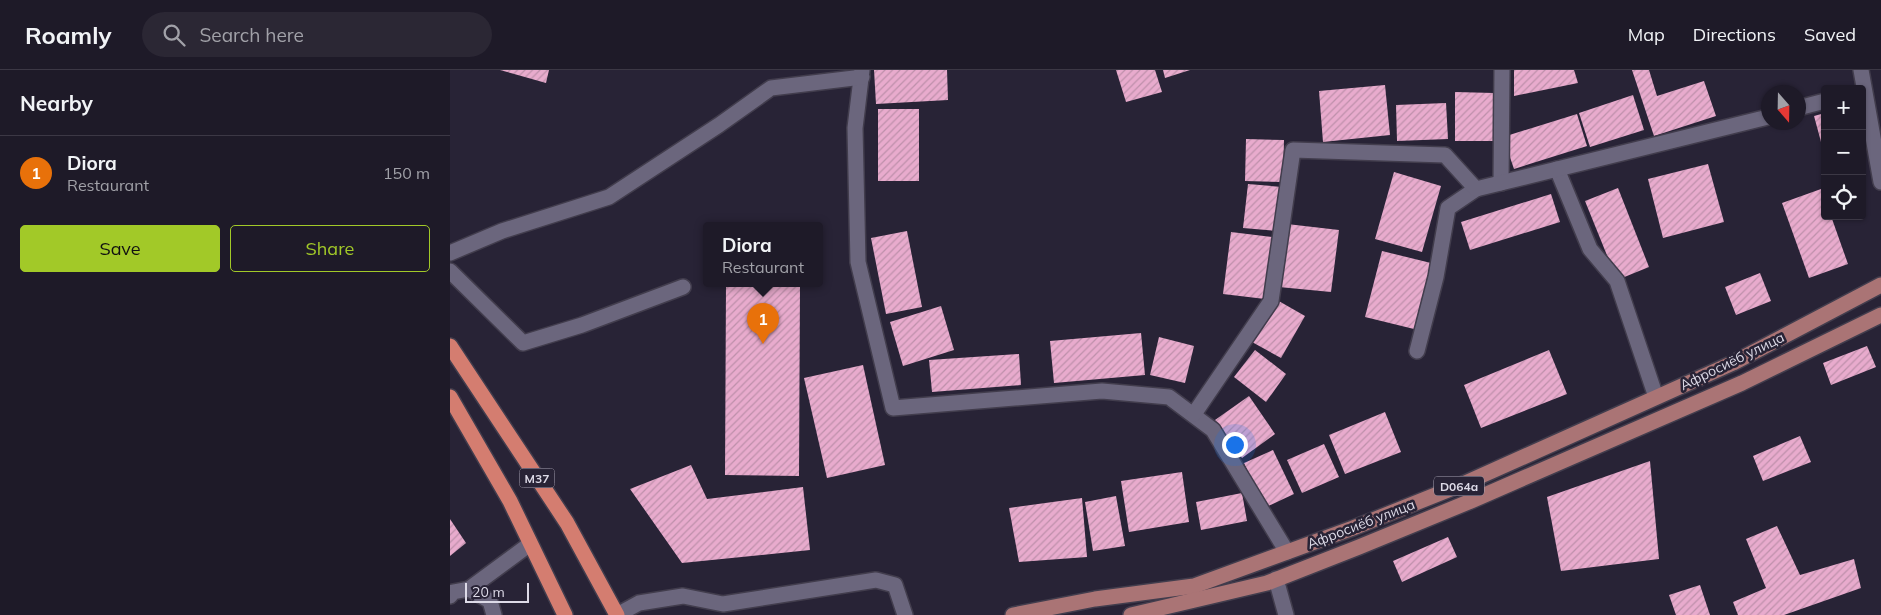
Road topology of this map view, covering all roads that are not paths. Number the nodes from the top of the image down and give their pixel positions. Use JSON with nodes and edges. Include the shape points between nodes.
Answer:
{"nodes":[{"id":1,"x":1502,"y":70,"type":"edge"},
{"id":2,"x":1861,"y":70,"type":"edge"},
{"id":3,"x":862,"y":73,"type":"edge"},
{"id":4,"x":1862,"y":85,"type":"edge"},
{"id":5,"x":1821,"y":102,"type":"edge"},
{"id":6,"x":1866,"y":105,"type":"edge"},
{"id":7,"x":1806,"y":106,"type":"edge"},
{"id":8,"x":1761,"y":119,"type":"edge"},
{"id":9,"x":1557,"y":169,"type":"junction"},
{"id":10,"x":1881,"y":182,"type":"edge"},
{"id":11,"x":1501,"y":183,"type":"junction"},
{"id":12,"x":1476,"y":188,"type":"junction"},
{"id":13,"x":450,"y":253,"type":"edge"},
{"id":14,"x":450,"y":271,"type":"edge"},
{"id":15,"x":1881,"y":285,"type":"edge"},
{"id":16,"x":683,"y":287,"type":"dead end"},
{"id":17,"x":1881,"y":315,"type":"edge"},
{"id":18,"x":450,"y":346,"type":"edge"},
{"id":19,"x":1417,"y":351,"type":"dead end"},
{"id":20,"x":450,"y":397,"type":"edge"},
{"id":21,"x":1656,"y":397,"type":"junction"},
{"id":22,"x":1194,"y":414,"type":"junction"},
{"id":23,"x":530,"y":544,"type":"junction"},
{"id":24,"x":1287,"y":552,"type":"junction"},
{"id":25,"x":1276,"y":579,"type":"junction"},
{"id":26,"x":469,"y":588,"type":"junction"},
{"id":27,"x":450,"y":596,"type":"edge"},
{"id":28,"x":494,"y":615,"type":"edge"},
{"id":29,"x":565,"y":615,"type":"edge"},
{"id":30,"x":617,"y":615,"type":"edge"},
{"id":31,"x":905,"y":615,"type":"edge"},
{"id":32,"x":1013,"y":615,"type":"edge"},
{"id":33,"x":1131,"y":615,"type":"edge"},
{"id":34,"x":1286,"y":615,"type":"edge"}],
"edges":[{"from":1,"to":11,"type":"street"},
{"from":2,"to":4,"type":"street"},
{"from":3,"to":13,"type":"street","via":[[771,88],[609,197],[502,231]]},
{"from":3,"to":22,"type":"street","via":[[855,128],[858,262],[893,408],[1102,391],[1170,397]]},
{"from":5,"to":7,"type":"street"},
{"from":6,"to":10,"type":"street"},
{"from":8,"to":9,"type":"street"},
{"from":9,"to":11,"type":"street"},
{"from":9,"to":21,"type":"street","via":[[1590,249],[1617,281]]},
{"from":11,"to":12,"type":"street"},
{"from":12,"to":19,"type":"street","via":[[1448,208],[1436,277]]},
{"from":12,"to":22,"type":"street","via":[[1445,155],[1293,150],[1270,301]]},
{"from":14,"to":16,"type":"street","via":[[524,343]]},
{"from":15,"to":21,"type":"main road","name":"Афросиёб улица","number":"D064a","via":[[1733,363]]},
{"from":17,"to":25,"type":"main road","name":"Афросиёб улица","number":"D064a","via":[[1742,383],[1498,490]]},
{"from":18,"to":30,"type":"highway","number":"M37","via":[[567,522]]},
{"from":20,"to":23,"type":"highway","number":"M37","via":[[510,501]]},
{"from":21,"to":24,"type":"main road","name":"Афросиёб улица","number":"D064a","via":[[1463,484]]},
{"from":22,"to":24,"type":"street","via":[[1213,430]]},
{"from":23,"to":26,"type":"street"},
{"from":23,"to":29,"type":"highway","number":"M37"},
{"from":24,"to":32,"type":"main road","name":"Афросиёб улица","number":"D064a","via":[[1194,586],[1096,599]]},
{"from":25,"to":33,"type":"main road","name":"Афросиёб улица","number":"D064a"},
{"from":25,"to":34,"type":"street"},
{"from":26,"to":27,"type":"street","via":[[453,592]]},
{"from":26,"to":28,"type":"street","via":[[490,601]]},
{"from":30,"to":31,"type":"street","via":[[640,603],[683,596],[722,604],[876,580],[895,585]]}]}
